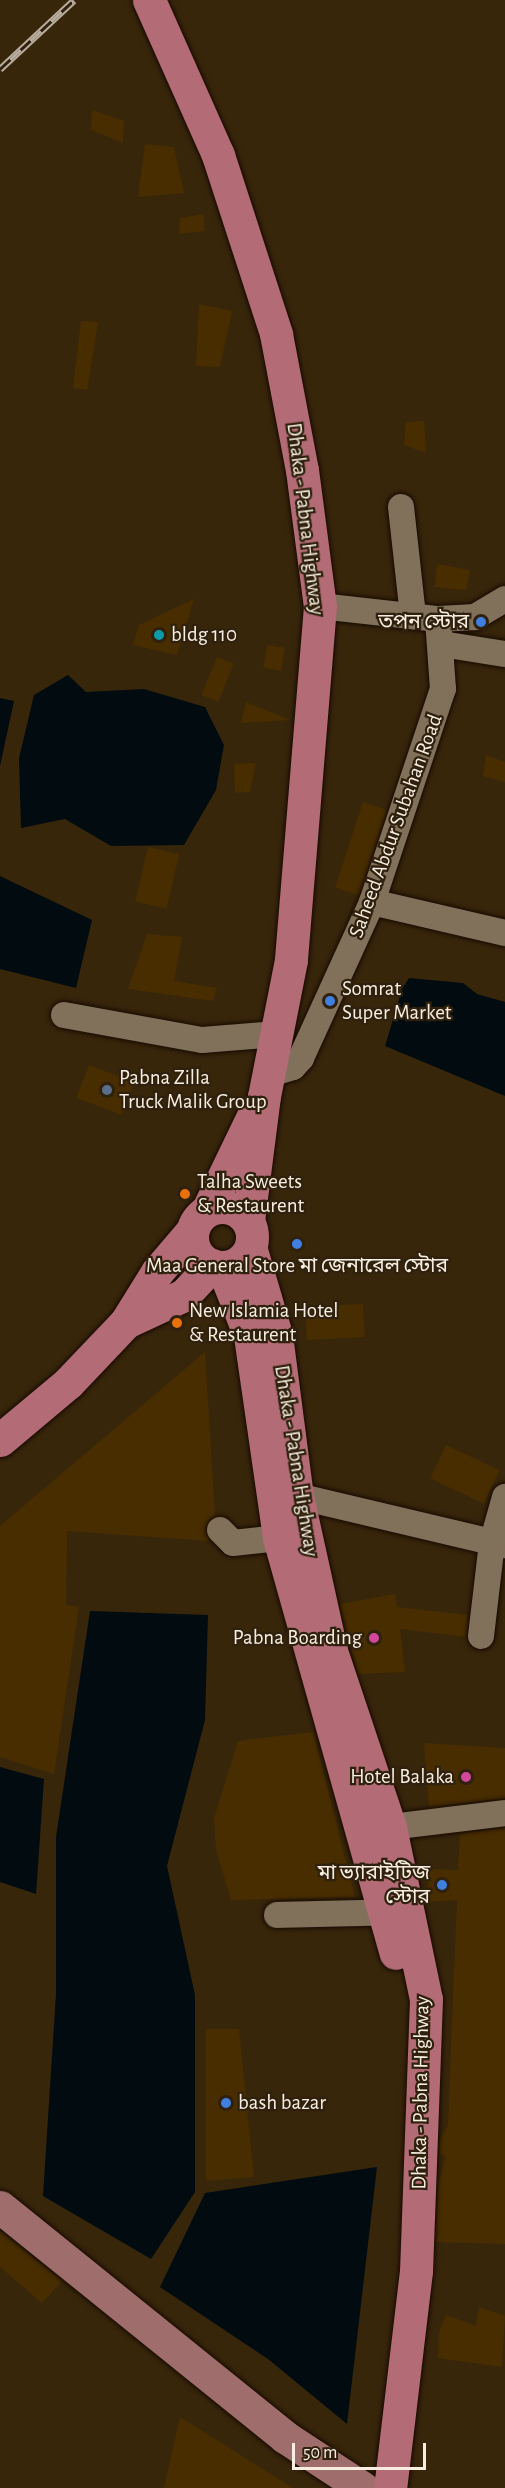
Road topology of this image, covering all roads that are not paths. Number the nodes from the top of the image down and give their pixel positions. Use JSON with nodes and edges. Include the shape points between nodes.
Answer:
{"nodes":[{"id":1,"x":149,"y":0,"type":"edge"},
{"id":2,"x":401,"y":507,"type":"dead end"},
{"id":3,"x":505,"y":599,"type":"edge"},
{"id":4,"x":320,"y":606,"type":"junction"},
{"id":5,"x":413,"y":616,"type":"junction"},
{"id":6,"x":440,"y":631,"type":"junction"},
{"id":7,"x":505,"y":654,"type":"edge"},
{"id":8,"x":372,"y":902,"type":"junction"},
{"id":9,"x":505,"y":933,"type":"edge"},
{"id":10,"x":64,"y":1015,"type":"dead end"},
{"id":11,"x":277,"y":1034,"type":"junction"},
{"id":12,"x":267,"y":1085,"type":"junction"},
{"id":13,"x":200,"y":1220,"type":"junction"},
{"id":14,"x":249,"y":1235,"type":"junction"},
{"id":15,"x":217,"y":1266,"type":"junction"},
{"id":16,"x":126,"y":1322,"type":"junction"},
{"id":17,"x":263,"y":1335,"type":"junction"},
{"id":18,"x":0,"y":1440,"type":"edge"},
{"id":19,"x":297,"y":1496,"type":"junction"},
{"id":20,"x":505,"y":1497,"type":"edge"},
{"id":21,"x":220,"y":1530,"type":"dead end"},
{"id":22,"x":279,"y":1538,"type":"junction"},
{"id":23,"x":499,"y":1544,"type":"edge"},
{"id":24,"x":481,"y":1636,"type":"dead end"},
{"id":25,"x":340,"y":1712,"type":"junction"},
{"id":26,"x":505,"y":1813,"type":"edge"},
{"id":27,"x":390,"y":1827,"type":"junction"},
{"id":28,"x":399,"y":1913,"type":"junction"},
{"id":29,"x":278,"y":1915,"type":"dead end"},
{"id":30,"x":416,"y":1998,"type":"junction"},
{"id":31,"x":0,"y":2206,"type":"edge"},
{"id":32,"x":363,"y":2488,"type":"edge"},
{"id":33,"x":373,"y":2488,"type":"edge"},
{"id":34,"x":390,"y":2488,"type":"edge"}],
"edges":[{"from":1,"to":4,"type":"highway","name":"Dhaka - Pabna Highway","via":[[218,155],[276,334],[302,470]]},
{"from":2,"to":5,"type":"street"},
{"from":3,"to":6,"type":"street"},
{"from":4,"to":5,"type":"street"},
{"from":4,"to":11,"type":"highway","name":"Dhaka - Pabna Highway","via":[[301,876]]},
{"from":5,"to":6,"type":"street"},
{"from":6,"to":7,"type":"street"},
{"from":6,"to":8,"type":"street","name":"Saheed Abdur Subahan Road","via":[[443,689]]},
{"from":8,"to":9,"type":"street"},
{"from":8,"to":12,"type":"street","name":"Saheed Abdur Subahan Road","via":[[301,1058]]},
{"from":10,"to":11,"type":"street","via":[[202,1040]]},
{"from":11,"to":12,"type":"highway","name":"Dhaka - Pabna Highway"},
{"from":12,"to":13,"type":"highway","name":"Dhaka - Pabna Highway"},
{"from":12,"to":14,"type":"highway","name":"Dhaka - Pabna Highway"},
{"from":13,"to":14,"type":"highway","via":[[237,1210]]},
{"from":13,"to":15,"type":"highway","via":[[196,1253]]},
{"from":13,"to":16,"type":"highway","name":"Dhaka - Pabna Highway","via":[[157,1272]]},
{"from":14,"to":15,"type":"highway","via":[[242,1261]]},
{"from":14,"to":17,"type":"highway","name":"Dhaka - Pabna Highway"},
{"from":15,"to":16,"type":"highway","via":[[184,1295]]},
{"from":15,"to":17,"type":"highway","name":"Dhaka - Pabna Highway"},
{"from":16,"to":18,"type":"highway","via":[[68,1383]]},
{"from":17,"to":19,"type":"highway","name":"Dhaka - Pabna Highway"},
{"from":17,"to":22,"type":"highway","name":"Dhaka - Pabna Highway"},
{"from":19,"to":23,"type":"street"},
{"from":19,"to":25,"type":"highway","name":"Dhaka - Pabna Highway","via":[[332,1651]]},
{"from":20,"to":23,"type":"street"},
{"from":21,"to":22,"type":"street","via":[[233,1544]]},
{"from":22,"to":25,"type":"highway","name":"Dhaka - Pabna Highway"},
{"from":23,"to":24,"type":"street"},
{"from":25,"to":27,"type":"highway","name":"Dhaka - Pabna Highway"},
{"from":25,"to":28,"type":"highway","name":"Dhaka - Pabna Highway"},
{"from":26,"to":27,"type":"street"},
{"from":27,"to":28,"type":"highway","name":"Dhaka - Pabna Highway"},
{"from":28,"to":29,"type":"street"},
{"from":28,"to":30,"type":"highway","name":"Dhaka - Pabna Highway"},
{"from":30,"to":33,"type":"highway","name":"Dhaka - Pabna Highway","via":[[399,2266]]},
{"from":30,"to":34,"type":"highway","name":"Dhaka - Pabna Highway","via":[[416,2271]]},
{"from":31,"to":32,"type":"main road","via":[[285,2437]]}]}
